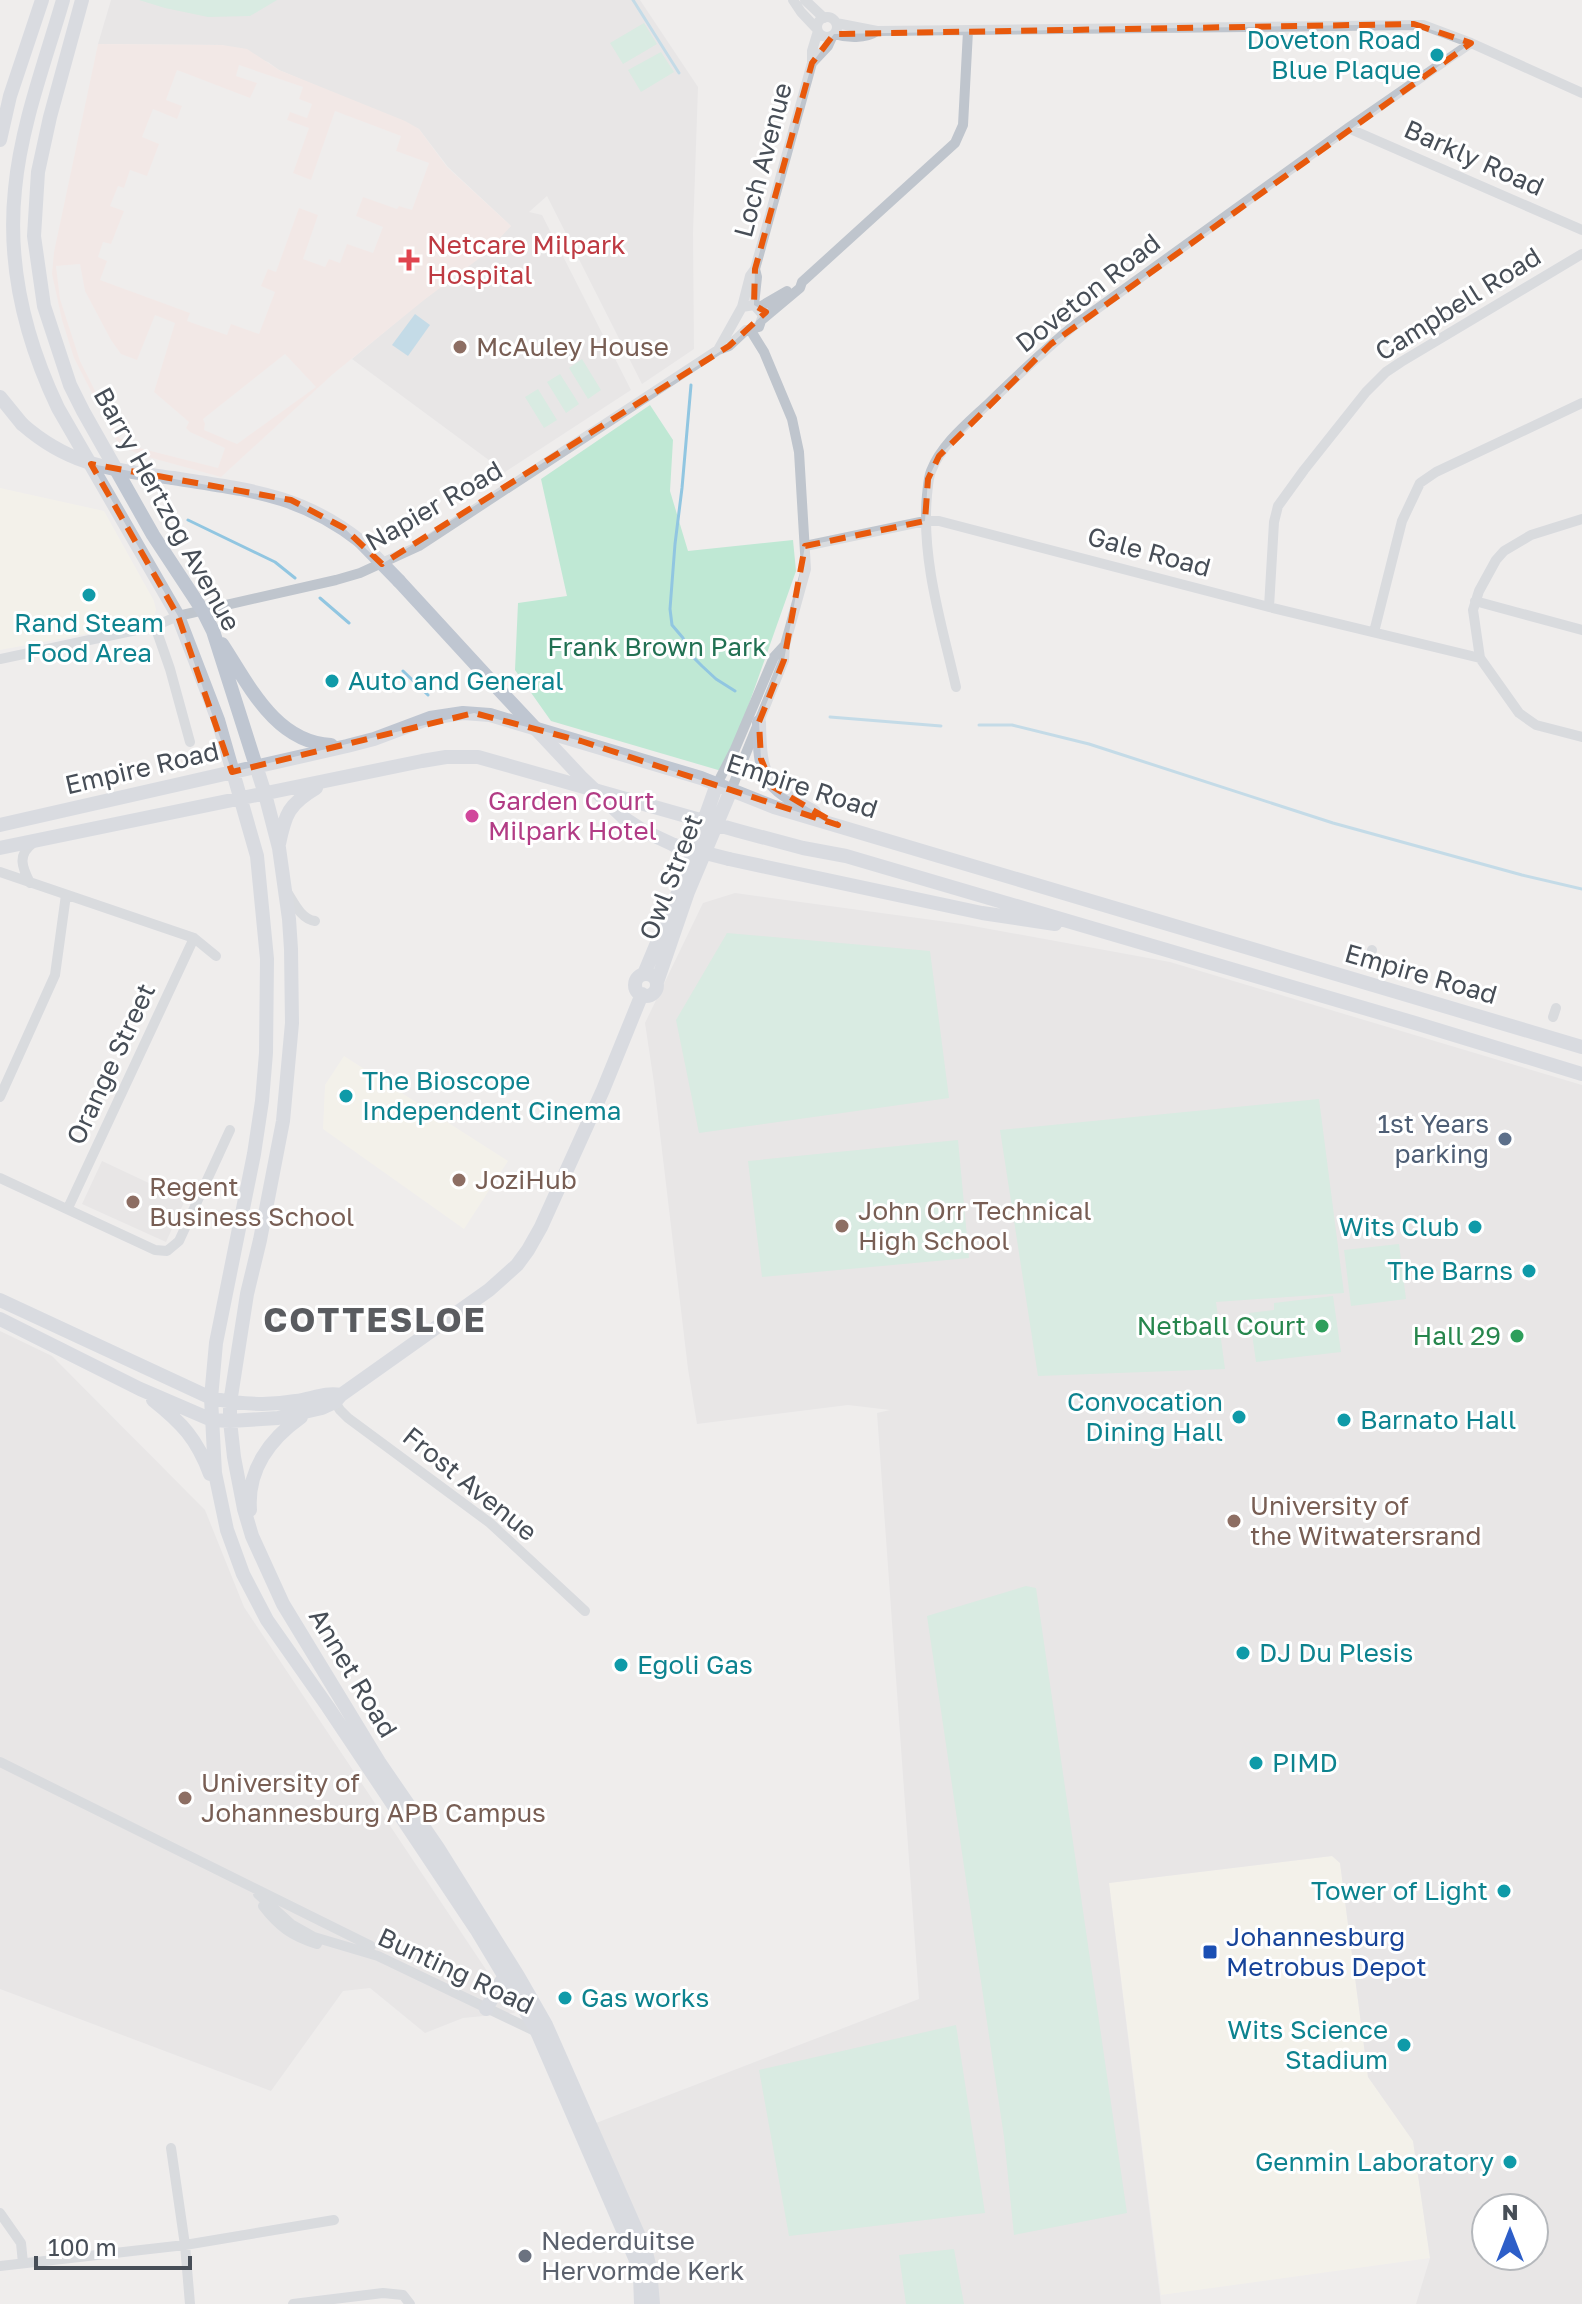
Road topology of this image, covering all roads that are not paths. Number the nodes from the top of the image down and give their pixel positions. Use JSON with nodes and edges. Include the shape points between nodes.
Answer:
{"nodes":[{"id":1,"x":42,"y":0,"type":"edge"},
{"id":2,"x":63,"y":0,"type":"edge"},
{"id":3,"x":82,"y":0,"type":"edge"},
{"id":4,"x":793,"y":0,"type":"edge"},
{"id":5,"x":805,"y":0,"type":"edge"},
{"id":6,"x":824,"y":18,"type":"junction"},
{"id":7,"x":818,"y":30,"type":"junction"},
{"id":8,"x":834,"y":31,"type":"junction"},
{"id":9,"x":968,"y":31,"type":"junction"},
{"id":10,"x":1471,"y":43,"type":"junction"},
{"id":11,"x":812,"y":63,"type":"junction"},
{"id":12,"x":1582,"y":93,"type":"edge"},
{"id":13,"x":1348,"y":128,"type":"junction"},
{"id":14,"x":0,"y":140,"type":"edge"},
{"id":15,"x":1582,"y":230,"type":"edge"},
{"id":16,"x":1582,"y":254,"type":"edge"},
{"id":17,"x":755,"y":269,"type":"junction"},
{"id":18,"x":802,"y":282,"type":"junction"},
{"id":19,"x":756,"y":306,"type":"junction"},
{"id":20,"x":742,"y":307,"type":"junction"},
{"id":21,"x":736,"y":318,"type":"junction"},
{"id":22,"x":762,"y":322,"type":"junction"},
{"id":23,"x":748,"y":331,"type":"junction"},
{"id":24,"x":718,"y":350,"type":"junction"},
{"id":25,"x":764,"y":352,"type":"junction"},
{"id":26,"x":0,"y":397,"type":"edge"},
{"id":27,"x":1582,"y":403,"type":"edge"},
{"id":28,"x":1582,"y":519,"type":"edge"},
{"id":29,"x":925,"y":521,"type":"junction"},
{"id":30,"x":805,"y":546,"type":"junction"},
{"id":31,"x":1475,"y":601,"type":"junction"},
{"id":32,"x":1269,"y":607,"type":"junction"},
{"id":33,"x":203,"y":611,"type":"junction"},
{"id":34,"x":178,"y":616,"type":"junction"},
{"id":35,"x":155,"y":626,"type":"junction"},
{"id":36,"x":1582,"y":630,"type":"edge"},
{"id":37,"x":213,"y":631,"type":"junction"},
{"id":38,"x":1374,"y":632,"type":"junction"},
{"id":39,"x":785,"y":645,"type":"junction"},
{"id":40,"x":1480,"y":658,"type":"junction"},
{"id":41,"x":0,"y":659,"type":"edge"},
{"id":42,"x":956,"y":687,"type":"dead end"},
{"id":43,"x":759,"y":722,"type":"junction"},
{"id":44,"x":1582,"y":737,"type":"edge"},
{"id":45,"x":190,"y":742,"type":"dead end"},
{"id":46,"x":347,"y":746,"type":"junction"},
{"id":47,"x":256,"y":766,"type":"junction"},
{"id":48,"x":232,"y":772,"type":"junction"},
{"id":49,"x":327,"y":782,"type":"junction"},
{"id":50,"x":724,"y":787,"type":"junction"},
{"id":51,"x":265,"y":794,"type":"junction"},
{"id":52,"x":241,"y":799,"type":"junction"},
{"id":53,"x":711,"y":822,"type":"junction"},
{"id":54,"x":0,"y":825,"type":"edge"},
{"id":55,"x":838,"y":825,"type":"junction"},
{"id":56,"x":37,"y":840,"type":"junction"},
{"id":57,"x":0,"y":848,"type":"edge"},
{"id":58,"x":279,"y":848,"type":"junction"},
{"id":59,"x":0,"y":872,"type":"edge"},
{"id":60,"x":30,"y":883,"type":"junction"},
{"id":61,"x":286,"y":890,"type":"junction"},
{"id":62,"x":66,"y":895,"type":"junction"},
{"id":63,"x":315,"y":921,"type":"dead end"},
{"id":64,"x":1071,"y":923,"type":"junction"},
{"id":65,"x":194,"y":938,"type":"junction"},
{"id":66,"x":1372,"y":950,"type":"dead end"},
{"id":67,"x":216,"y":956,"type":"dead end"},
{"id":68,"x":1368,"y":963,"type":"dead end"},
{"id":69,"x":644,"y":974,"type":"junction"},
{"id":70,"x":657,"y":982,"type":"junction"},
{"id":71,"x":642,"y":994,"type":"junction"},
{"id":72,"x":1582,"y":1047,"type":"edge"},
{"id":73,"x":1582,"y":1074,"type":"edge"},
{"id":74,"x":0,"y":1097,"type":"edge"},
{"id":75,"x":230,"y":1130,"type":"dead end"},
{"id":76,"x":0,"y":1178,"type":"edge"},
{"id":77,"x":68,"y":1208,"type":"junction"},
{"id":78,"x":0,"y":1300,"type":"edge"},
{"id":79,"x":0,"y":1319,"type":"edge"},
{"id":80,"x":140,"y":1389,"type":"junction"},
{"id":81,"x":335,"y":1396,"type":"junction"},
{"id":82,"x":211,"y":1398,"type":"junction"},
{"id":83,"x":230,"y":1403,"type":"junction"},
{"id":84,"x":308,"y":1413,"type":"junction"},
{"id":85,"x":212,"y":1420,"type":"junction"},
{"id":86,"x":230,"y":1421,"type":"junction"},
{"id":87,"x":218,"y":1497,"type":"junction"},
{"id":88,"x":252,"y":1536,"type":"junction"},
{"id":89,"x":585,"y":1611,"type":"dead end"},
{"id":90,"x":0,"y":1762,"type":"edge"},
{"id":91,"x":432,"y":1852,"type":"junction"},
{"id":92,"x":248,"y":1885,"type":"junction"},
{"id":93,"x":480,"y":1925,"type":"junction"},
{"id":94,"x":505,"y":1975,"type":"junction"},
{"id":95,"x":488,"y":2006,"type":"junction"},
{"id":96,"x":542,"y":2029,"type":"junction"},
{"id":97,"x":171,"y":2148,"type":"dead end"},
{"id":98,"x":0,"y":2213,"type":"edge"},
{"id":99,"x":334,"y":2220,"type":"dead end"},
{"id":100,"x":185,"y":2245,"type":"junction"},
{"id":101,"x":23,"y":2263,"type":"junction"},
{"id":102,"x":0,"y":2266,"type":"edge"},
{"id":103,"x":407,"y":2300,"type":"edge"},
{"id":104,"x":190,"y":2304,"type":"edge"},
{"id":105,"x":293,"y":2304,"type":"edge"},
{"id":106,"x":641,"y":2304,"type":"edge"},
{"id":107,"x":653,"y":2304,"type":"edge"}],
"edges":[{"from":1,"to":14,"type":"main road"},
{"from":2,"to":34,"type":"main road","name":"Barry Hertzog Avenue","via":[[18,168],[14,256],[20,296],[37,359],[58,408]]},
{"from":3,"to":33,"type":"main road","name":"Barry Hertzog Avenue","via":[[38,172],[34,236],[44,306],[83,411]]},
{"from":4,"to":7,"type":"street"},
{"from":5,"to":6,"type":"street"},
{"from":6,"to":7,"type":"street"},
{"from":6,"to":8,"type":"street","via":[[829,17]]},
{"from":7,"to":8,"type":"street","via":[[827,37]]},
{"from":7,"to":11,"type":"street","name":"Loch Avenue"},
{"from":8,"to":9,"type":"street","via":[[856,36],[877,31]]},
{"from":8,"to":11,"type":"street","name":"Loch Avenue"},
{"from":9,"to":10,"type":"street","via":[[1414,24]]},
{"from":9,"to":18,"type":"street","via":[[963,125],[955,143]]},
{"from":10,"to":12,"type":"street"},
{"from":10,"to":13,"type":"street","name":"Doveton Road"},
{"from":11,"to":17,"type":"street","name":"Loch Avenue"},
{"from":13,"to":15,"type":"street","name":"Barkly Road"},
{"from":13,"to":29,"type":"street","name":"Doveton Road","via":[[1051,344],[939,456],[928,479]]},
{"from":16,"to":32,"type":"street","name":"Campbell Road","via":[[1401,362],[1366,392],[1278,506]]},
{"from":17,"to":19,"type":"street","name":"Loch Avenue"},
{"from":17,"to":20,"type":"street","name":"Loch Avenue"},
{"from":18,"to":19,"type":"street"},
{"from":18,"to":22,"type":"street"},
{"from":19,"to":20,"type":"street"},
{"from":19,"to":22,"type":"street"},
{"from":20,"to":21,"type":"street"},
{"from":21,"to":23,"type":"street"},
{"from":21,"to":24,"type":"street","name":"Napier Road"},
{"from":22,"to":23,"type":"street"},
{"from":22,"to":25,"type":"street"},
{"from":23,"to":24,"type":"street","name":"Napier Road"},
{"from":23,"to":25,"type":"street"},
{"from":24,"to":33,"type":"street","name":"Napier Road","via":[[419,546],[336,580]]},
{"from":25,"to":30,"type":"street","via":[[796,432]]},
{"from":26,"to":64,"type":"main road","bridge":true,"via":[[22,424],[54,449],[88,464],[291,500],[325,516],[360,541],[581,777],[642,830],[674,845],[729,859],[1027,922]]},
{"from":27,"to":38,"type":"street","via":[[1420,483],[1402,521]]},
{"from":28,"to":31,"type":"street","via":[[1531,535],[1504,551]]},
{"from":29,"to":30,"type":"street","name":"Gale Road"},
{"from":29,"to":32,"type":"street","name":"Gale Road"},
{"from":29,"to":42,"type":"street","name":"Doveton Road"},
{"from":30,"to":39,"type":"street","via":[[804,581]]},
{"from":31,"to":36,"type":"street"},
{"from":31,"to":40,"type":"street"},
{"from":32,"to":38,"type":"street","name":"Gale Road"},
{"from":33,"to":34,"type":"street","name":"Napier Road"},
{"from":33,"to":37,"type":"main road","name":"Barry Hertzog Avenue"},
{"from":34,"to":35,"type":"street","name":"Napier Road"},
{"from":34,"to":48,"type":"main road","name":"Barry Hertzog Avenue","via":[[207,687]]},
{"from":35,"to":41,"type":"street","name":"Napier Road"},
{"from":35,"to":45,"type":"street"},
{"from":37,"to":46,"type":"main road","via":[[282,726],[312,743]]},
{"from":37,"to":47,"type":"main road","name":"Barry Hertzog Avenue"},
{"from":38,"to":40,"type":"street","name":"Gale Road"},
{"from":39,"to":43,"type":"street"},
{"from":39,"to":50,"type":"street","via":[[774,657]]},
{"from":40,"to":44,"type":"street","via":[[1527,720]]},
{"from":43,"to":50,"type":"street"},
{"from":43,"to":55,"type":"main road","via":[[761,759],[770,783]]},
{"from":46,"to":47,"type":"main road","name":"Empire Road"},
{"from":46,"to":50,"type":"main road","name":"Empire Road","via":[[430,718],[474,713]]},
{"from":47,"to":48,"type":"main road","name":"Empire Road"},
{"from":47,"to":51,"type":"main road","name":"Barry Hertzog Avenue"},
{"from":48,"to":52,"type":"main road","name":"Barry Hertzog Avenue"},
{"from":48,"to":54,"type":"main road","name":"Empire Road"},
{"from":49,"to":51,"type":"main road","name":"Empire Road"},
{"from":49,"to":53,"type":"main road","name":"Empire Road","via":[[471,756]]},
{"from":49,"to":58,"type":"main road","via":[[293,805]]},
{"from":50,"to":53,"type":"main road","name":"Owl Street"},
{"from":50,"to":55,"type":"main road","name":"Empire Road"},
{"from":51,"to":52,"type":"main road","name":"Empire Road"},
{"from":51,"to":58,"type":"main road","name":"Barry Hertzog Avenue"},
{"from":52,"to":56,"type":"main road","name":"Empire Road"},
{"from":52,"to":82,"type":"main road","name":"Barry Hertzog Avenue","via":[[257,856],[265,920],[266,1053],[254,1154],[216,1343]]},
{"from":53,"to":64,"type":"main road","name":"Empire Road"},
{"from":53,"to":69,"type":"main road","name":"Owl Street"},
{"from":53,"to":70,"type":"main road","name":"Owl Street"},
{"from":55,"to":72,"type":"main road","name":"Empire Road"},
{"from":56,"to":57,"type":"main road","name":"Empire Road"},
{"from":56,"to":60,"type":"street","via":[[22,858]]},
{"from":58,"to":61,"type":"main road","name":"Barry Hertzog Avenue"},
{"from":59,"to":60,"type":"street"},
{"from":60,"to":62,"type":"street"},
{"from":61,"to":63,"type":"street","via":[[302,914]]},
{"from":61,"to":83,"type":"main road","name":"Barry Hertzog Avenue","via":[[292,1023],[284,1109]]},
{"from":62,"to":65,"type":"street"},
{"from":62,"to":74,"type":"street","via":[[52,984]]},
{"from":64,"to":73,"type":"main road","name":"Empire Road"},
{"from":65,"to":67,"type":"street"},
{"from":65,"to":77,"type":"street","name":"Orange Street"},
{"from":66,"to":68,"type":"street"},
{"from":69,"to":70,"type":"main road"},
{"from":69,"to":71,"type":"main road","via":[[636,984]]},
{"from":70,"to":71,"type":"main road","via":[[654,992]]},
{"from":71,"to":81,"type":"main road","via":[[528,1250],[489,1290]]},
{"from":75,"to":77,"type":"street","via":[[179,1241],[167,1251]]},
{"from":76,"to":77,"type":"street"},
{"from":78,"to":82,"type":"main road"},
{"from":79,"to":80,"type":"main road"},
{"from":80,"to":85,"type":"main road"},
{"from":80,"to":87,"type":"main road","via":[[185,1427],[204,1457]]},
{"from":81,"to":83,"type":"main road"},
{"from":81,"to":84,"type":"main road"},
{"from":81,"to":89,"type":"street","name":"Frost Avenue","via":[[348,1418],[490,1523]]},
{"from":82,"to":83,"type":"main road"},
{"from":82,"to":85,"type":"main road","name":"Barry Hertzog Avenue"},
{"from":83,"to":86,"type":"main road","name":"Barry Hertzog Avenue"},
{"from":84,"to":86,"type":"main road"},
{"from":84,"to":88,"type":"main road","via":[[275,1438],[257,1466],[249,1499]]},
{"from":85,"to":86,"type":"main road"},
{"from":85,"to":87,"type":"main road","name":"Annet Road"},
{"from":86,"to":88,"type":"main road","name":"Annet Road"},
{"from":87,"to":91,"type":"main road","name":"Annet Road","via":[[235,1554],[267,1620]]},
{"from":88,"to":91,"type":"main road","name":"Annet Road","via":[[283,1604]]},
{"from":90,"to":92,"type":"street","name":"Bunting Road"},
{"from":91,"to":93,"type":"main road","name":"Annet Road"},
{"from":92,"to":95,"type":"street","name":"Bunting Road","via":[[314,1923]]},
{"from":92,"to":95,"type":"street","name":"Bunting Road","via":[[314,1937],[374,1954]]},
{"from":93,"to":94,"type":"main road","name":"Annet Road"},
{"from":93,"to":96,"type":"main road","name":"Annet Road"},
{"from":94,"to":95,"type":"main road"},
{"from":94,"to":96,"type":"main road","name":"Annet Road"},
{"from":95,"to":96,"type":"street","name":"Bunting Road"},
{"from":96,"to":106,"type":"main road","via":[[635,2258]]},
{"from":96,"to":107,"type":"main road","via":[[646,2252]]},
{"from":97,"to":100,"type":"street"},
{"from":98,"to":101,"type":"street","via":[[19,2238]]},
{"from":99,"to":100,"type":"street"},
{"from":100,"to":101,"type":"street"},
{"from":100,"to":104,"type":"street"},
{"from":101,"to":102,"type":"street"},
{"from":103,"to":105,"type":"street","via":[[383,2293]]}]}
